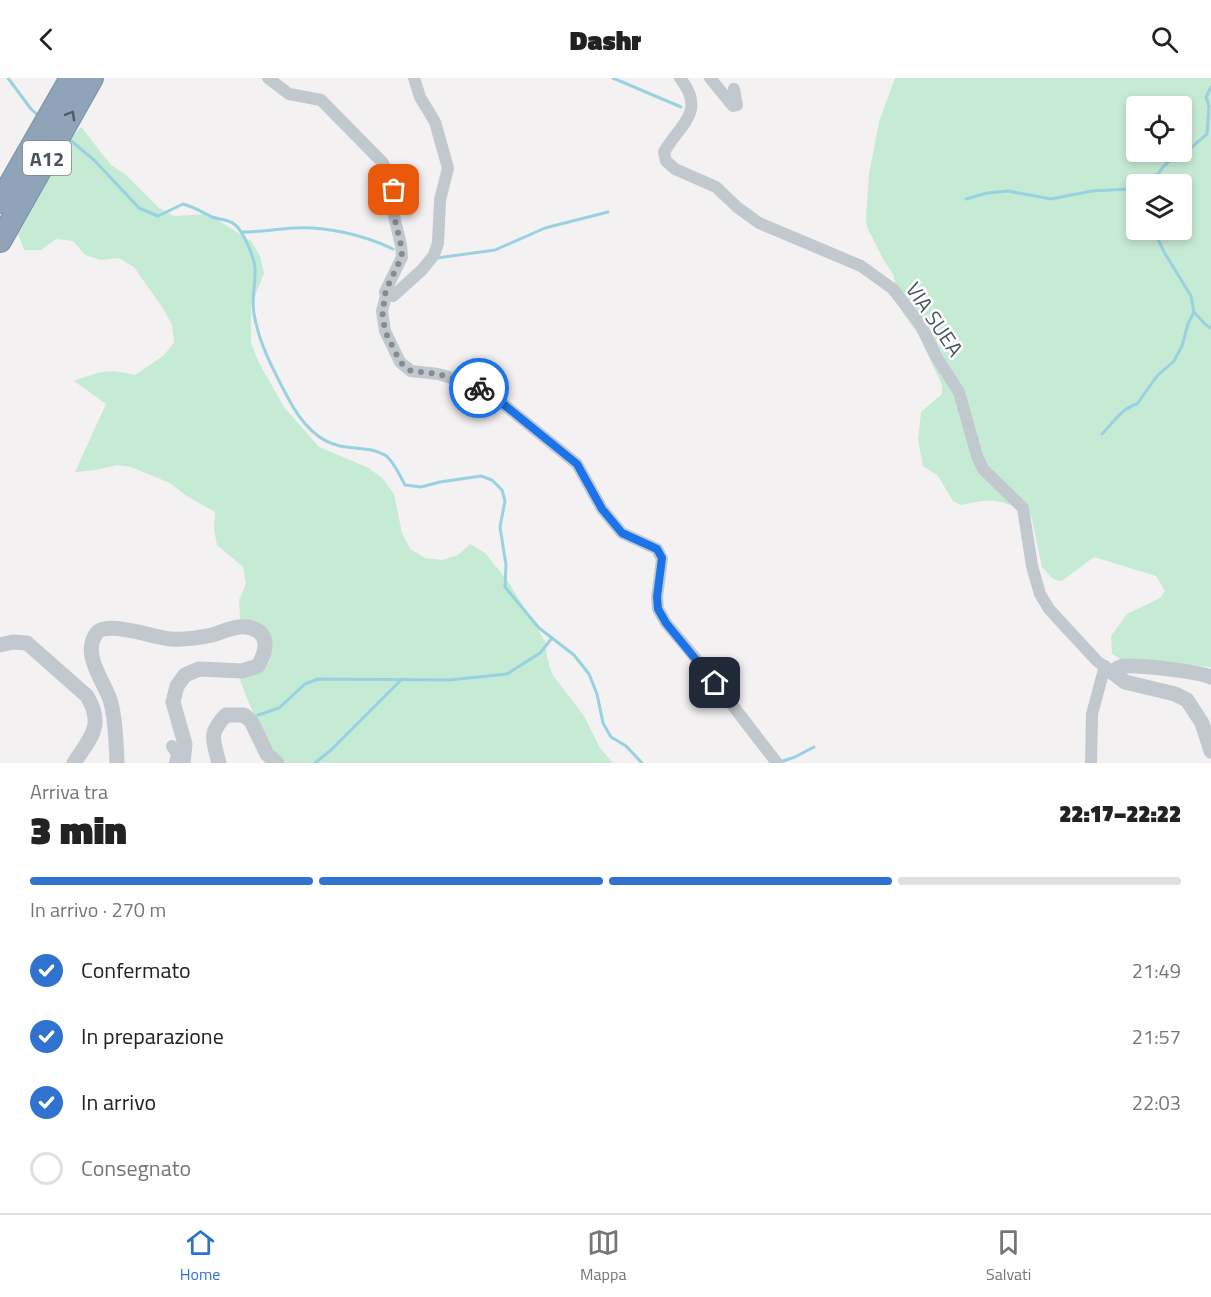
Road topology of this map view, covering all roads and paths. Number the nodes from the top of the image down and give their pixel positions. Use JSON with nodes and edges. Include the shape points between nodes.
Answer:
{"nodes":[{"id":1,"x":71,"y":78,"type":"edge"},
{"id":2,"x":92,"y":78,"type":"edge"},
{"id":3,"x":268,"y":78,"type":"edge"},
{"id":4,"x":414,"y":78,"type":"edge"},
{"id":5,"x":680,"y":78,"type":"edge"},
{"id":6,"x":710,"y":78,"type":"edge"},
{"id":7,"x":734,"y":89,"type":"dead end"},
{"id":8,"x":0,"y":202,"type":"edge"},
{"id":9,"x":1,"y":240,"type":"edge"},
{"id":10,"x":386,"y":296,"type":"junction"},
{"id":11,"x":0,"y":645,"type":"edge"},
{"id":12,"x":1109,"y":669,"type":"junction"},
{"id":13,"x":1211,"y":677,"type":"edge"},
{"id":14,"x":172,"y":746,"type":"dead end"},
{"id":15,"x":1211,"y":751,"type":"edge"},
{"id":16,"x":74,"y":763,"type":"edge"},
{"id":17,"x":117,"y":763,"type":"edge"},
{"id":18,"x":175,"y":763,"type":"edge"},
{"id":19,"x":183,"y":763,"type":"edge"},
{"id":20,"x":219,"y":763,"type":"edge"},
{"id":21,"x":277,"y":763,"type":"edge"},
{"id":22,"x":777,"y":763,"type":"edge"},
{"id":23,"x":1091,"y":763,"type":"edge"}],
"edges":[{"from":1,"to":8,"type":"highway","number":"A12"},
{"from":9,"to":2,"type":"highway","number":"A12","one_way":true},
{"from":3,"to":10,"type":"street","via":[[289,94],[321,100],[383,163],[394,190],[394,216],[402,256],[387,285]]},
{"from":4,"to":10,"type":"street","via":[[438,131],[448,168],[434,255],[393,296]]},
{"from":5,"to":12,"type":"street","name":"VIA SUEA","via":[[690,93],[691,110],[685,126],[664,152],[666,161],[716,187],[759,223],[861,266],[893,289],[920,324],[959,392],[983,469],[1023,508],[1040,594],[1049,609]]},
{"from":6,"to":7,"type":"street","via":[[733,106],[737,105]]},
{"from":10,"to":22,"type":"street","via":[[382,310],[385,331],[400,362],[411,371],[473,384],[502,403],[577,464],[602,509],[622,533],[657,549],[662,558],[658,609]]},
{"from":11,"to":16,"type":"street","via":[[27,643],[87,696],[96,718],[95,730]]},
{"from":12,"to":13,"type":"street","via":[[1163,668]]},
{"from":12,"to":15,"type":"street","via":[[1125,682],[1187,700],[1202,723]]},
{"from":12,"to":23,"type":"street","via":[[1092,714]]},
{"from":14,"to":18,"type":"street","via":[[177,754]]},
{"from":17,"to":19,"type":"street","via":[[110,700],[91,647],[95,635],[112,627],[168,639],[188,639],[232,628],[248,627],[260,633],[265,655],[258,666],[242,671],[199,669],[185,675],[177,686],[173,702],[185,744]]},
{"from":20,"to":21,"type":"street","via":[[214,728],[226,715],[244,715],[251,721],[267,754]]}]}
